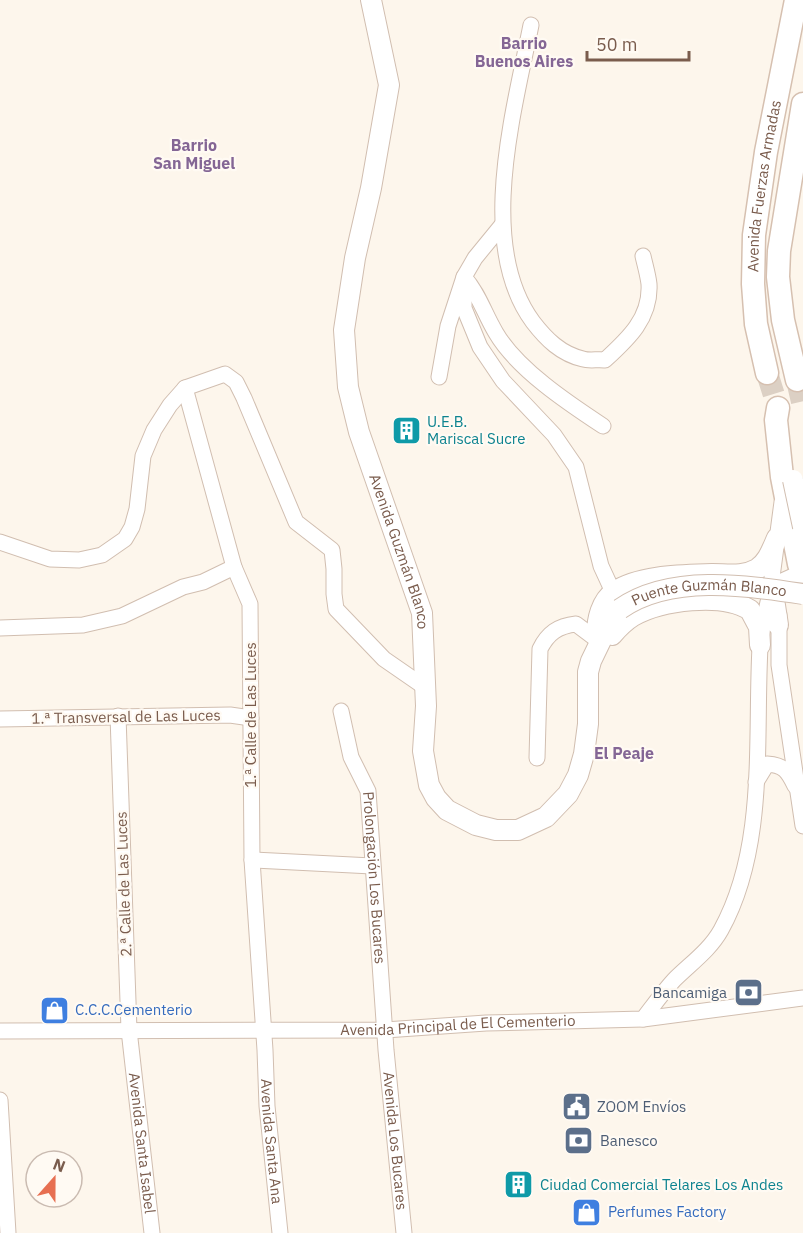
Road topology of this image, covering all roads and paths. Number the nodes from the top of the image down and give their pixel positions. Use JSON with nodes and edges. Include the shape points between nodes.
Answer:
{"nodes":[{"id":1,"x":371,"y":0,"type":"edge"},
{"id":2,"x":796,"y":0,"type":"edge"},
{"id":3,"x":531,"y":25,"type":"dead end"},
{"id":4,"x":803,"y":104,"type":"edge"},
{"id":5,"x":502,"y":225,"type":"junction"},
{"id":6,"x":643,"y":256,"type":"dead end"},
{"id":7,"x":464,"y":277,"type":"junction"},
{"id":8,"x":767,"y":373,"type":"tunnel mouth"},
{"id":9,"x":439,"y":377,"type":"dead end"},
{"id":10,"x":797,"y":380,"type":"dead end"},
{"id":11,"x":185,"y":388,"type":"junction"},
{"id":12,"x":778,"y":408,"type":"tunnel mouth"},
{"id":13,"x":603,"y":426,"type":"dead end"},
{"id":14,"x":793,"y":480,"type":"edge"},
{"id":15,"x":803,"y":527,"type":"edge"},
{"id":16,"x":777,"y":538,"type":"junction"},
{"id":17,"x":0,"y":542,"type":"edge"},
{"id":18,"x":234,"y":567,"type":"junction"},
{"id":19,"x":803,"y":579,"type":"edge"},
{"id":20,"x":774,"y":595,"type":"junction"},
{"id":21,"x":617,"y":601,"type":"junction"},
{"id":22,"x":778,"y":624,"type":"joint"},
{"id":23,"x":0,"y":628,"type":"edge"},
{"id":24,"x":600,"y":642,"type":"junction"},
{"id":25,"x":760,"y":645,"type":"junction"},
{"id":26,"x":426,"y":688,"type":"junction"},
{"id":27,"x":341,"y":711,"type":"dead end"},
{"id":28,"x":118,"y":716,"type":"junction"},
{"id":29,"x":251,"y":718,"type":"junction"},
{"id":30,"x":0,"y":719,"type":"edge"},
{"id":31,"x":537,"y":758,"type":"dead end"},
{"id":32,"x":755,"y":783,"type":"junction"},
{"id":33,"x":798,"y":791,"type":"junction"},
{"id":34,"x":803,"y":826,"type":"edge"},
{"id":35,"x":252,"y":860,"type":"junction"},
{"id":36,"x":372,"y":866,"type":"junction"},
{"id":37,"x":803,"y":998,"type":"edge"},
{"id":38,"x":643,"y":1019,"type":"junction"},
{"id":39,"x":129,"y":1030,"type":"junction"},
{"id":40,"x":263,"y":1030,"type":"junction"},
{"id":41,"x":385,"y":1030,"type":"junction"},
{"id":42,"x":0,"y":1031,"type":"edge"},
{"id":43,"x":265,"y":1050,"type":"joint"},
{"id":44,"x":386,"y":1050,"type":"joint"},
{"id":45,"x":131,"y":1052,"type":"joint"},
{"id":46,"x":0,"y":1100,"type":"edge"},
{"id":47,"x":9,"y":1233,"type":"edge"},
{"id":48,"x":152,"y":1233,"type":"edge"},
{"id":49,"x":280,"y":1233,"type":"edge"},
{"id":50,"x":404,"y":1233,"type":"edge"}],
"edges":[{"from":1,"to":26,"type":"street","name":"Avenida Guzmán Blanco","via":[[389,85],[344,330],[347,379],[359,432],[422,613]]},
{"from":2,"to":8,"type":"main road","name":"Avenida Fuerzas Armadas","via":[[754,235],[756,324]]},
{"from":3,"to":5,"type":"street","via":[[507,152]]},
{"from":4,"to":10,"type":"main road","name":"Avenida Fuerzas Armadas","via":[[778,277]]},
{"from":5,"to":6,"type":"street","via":[[510,272],[522,307],[555,347],[583,359],[605,360],[627,340],[645,315],[649,285]]},
{"from":5,"to":7,"type":"street"},
{"from":7,"to":9,"type":"street","via":[[448,326]]},
{"from":7,"to":13,"type":"street","via":[[514,357],[545,385]]},
{"from":7,"to":21,"type":"street","via":[[464,308],[480,347],[503,381],[555,435],[576,467],[601,566]]},
{"from":11,"to":17,"type":"street","via":[[154,430],[142,456],[137,509],[124,539],[102,555],[79,560],[50,559]]},
{"from":11,"to":18,"type":"street","name":"1.ª Calle de Las Luces"},
{"from":11,"to":26,"type":"street","via":[[225,374],[236,382],[296,522],[332,550],[336,609],[384,659]]},
{"from":12,"to":14,"type":"main road","via":[[776,420]]},
{"from":14,"to":15,"type":"street","bridge":true},
{"from":14,"to":16,"type":"street","via":[[782,507]]},
{"from":14,"to":19,"type":"main road"},
{"from":16,"to":20,"type":"street"},
{"from":16,"to":21,"type":"street","via":[[770,556],[760,567],[742,575],[667,576],[636,582]]},
{"from":18,"to":23,"type":"street","via":[[122,616],[83,625]]},
{"from":18,"to":29,"type":"street","name":"1.ª Calle de Las Luces","via":[[250,604]]},
{"from":19,"to":20,"type":"street","via":[[782,581]]},
{"from":19,"to":21,"type":"street","name":"Puente Guzmán Blanco","bridge":true,"via":[[686,587]]},
{"from":20,"to":22,"type":"street"},
{"from":20,"to":25,"type":"street"},
{"from":21,"to":24,"type":"street","name":"Puente Guzmán Blanco"},
{"from":22,"to":33,"type":"street","via":[[779,664]]},
{"from":24,"to":25,"type":"street","via":[[642,612],[668,604],[706,600],[734,603],[750,610],[759,627]]},
{"from":24,"to":26,"type":"street","name":"Avenida Guzmán Blanco","via":[[588,672],[588,724],[578,775],[556,808],[518,830],[476,825],[447,810],[436,798],[429,785],[423,751]]},
{"from":24,"to":31,"type":"street","via":[[576,624],[562,625],[546,637],[540,649]]},
{"from":25,"to":32,"type":"street"},
{"from":27,"to":36,"type":"street","name":"Prolongación Los Bucares","via":[[351,757],[368,791]]},
{"from":28,"to":29,"type":"street","name":"1.ª Transversal de Las Luces"},
{"from":28,"to":30,"type":"street","name":"1.ª Transversal de Las Luces"},
{"from":28,"to":39,"type":"street","name":"2.ª Calle de Las Luces"},
{"from":29,"to":35,"type":"street","name":"1.ª Calle de Las Luces"},
{"from":32,"to":33,"type":"street","via":[[767,764],[778,764],[788,771]]},
{"from":32,"to":38,"type":"street","via":[[746,860],[736,898],[720,932]]},
{"from":33,"to":34,"type":"street"},
{"from":35,"to":36,"type":"street"},
{"from":35,"to":40,"type":"street","name":"1.ª Calle de Las Luces"},
{"from":36,"to":41,"type":"street","name":"Prolongación Los Bucares"},
{"from":37,"to":38,"type":"street","name":"Avenida Principal de El Cementerio"},
{"from":38,"to":41,"type":"street","name":"Avenida Principal de El Cementerio"},
{"from":39,"to":40,"type":"street","name":"Avenida Principal de El Cementerio"},
{"from":39,"to":42,"type":"street","name":"Avenida Principal de El Cementerio"},
{"from":39,"to":45,"type":"street","name":"2.ª Calle de Las Luces"},
{"from":40,"to":41,"type":"street","name":"Avenida Principal de El Cementerio"},
{"from":40,"to":43,"type":"street","name":"1.ª Calle de Las Luces"},
{"from":41,"to":44,"type":"street","name":"Prolongación Los Bucares"},
{"from":43,"to":49,"type":"street","name":"Avenida Santa Ana"},
{"from":44,"to":50,"type":"street","name":"Avenida Los Bucares"},
{"from":45,"to":48,"type":"street","name":"Avenida Santa Isabel"},
{"from":46,"to":47,"type":"street"}]}
